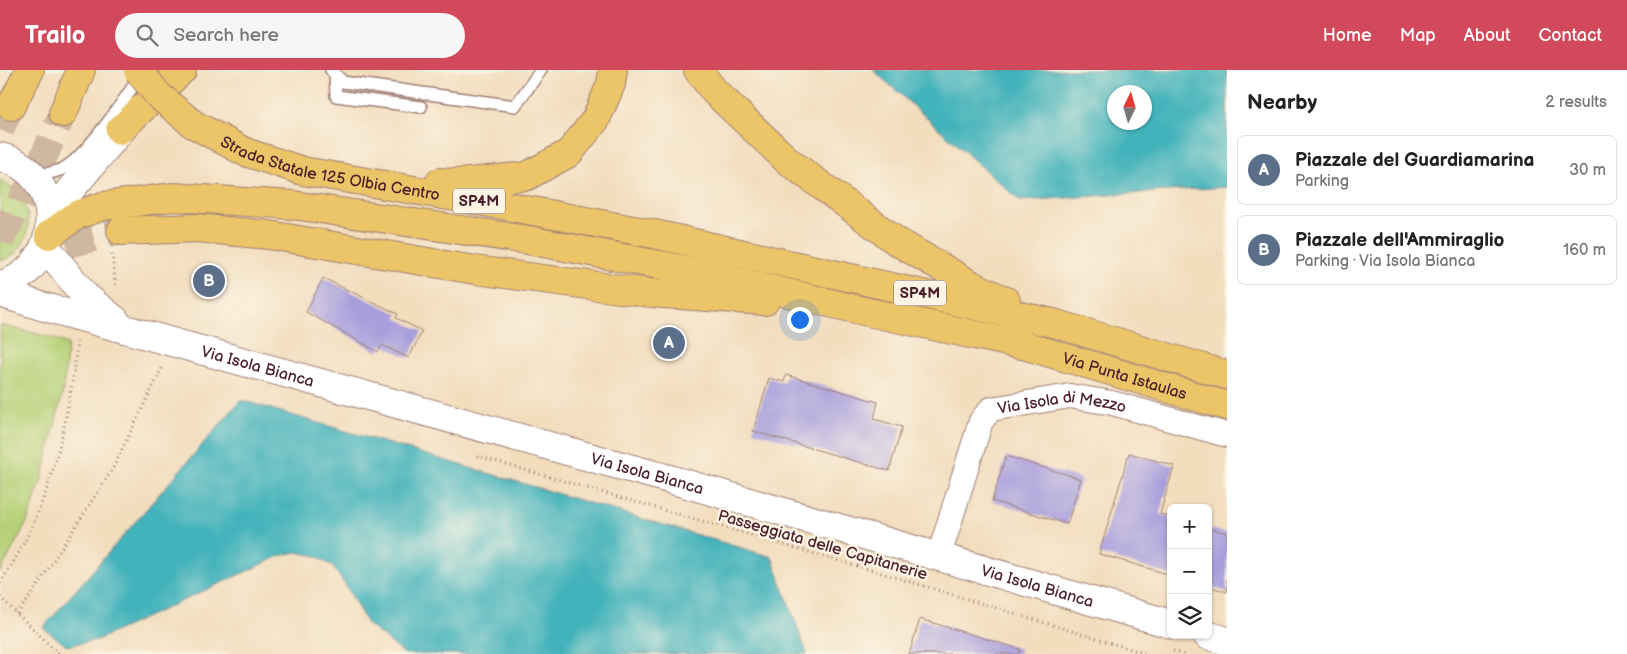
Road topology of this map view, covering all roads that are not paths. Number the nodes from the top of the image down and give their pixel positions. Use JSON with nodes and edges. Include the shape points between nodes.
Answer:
{"nodes":[{"id":1,"x":19,"y":70,"type":"edge"},
{"id":2,"x":30,"y":70,"type":"edge"},
{"id":3,"x":81,"y":70,"type":"edge"},
{"id":4,"x":138,"y":70,"type":"edge"},
{"id":5,"x":144,"y":70,"type":"edge"},
{"id":6,"x":170,"y":70,"type":"edge"},
{"id":7,"x":182,"y":70,"type":"edge"},
{"id":8,"x":541,"y":70,"type":"edge"},
{"id":9,"x":613,"y":70,"type":"edge"},
{"id":10,"x":698,"y":70,"type":"edge"},
{"id":11,"x":333,"y":72,"type":"edge"},
{"id":12,"x":421,"y":107,"type":"dead end"},
{"id":13,"x":63,"y":113,"type":"tunnel mouth"},
{"id":14,"x":120,"y":130,"type":"junction"},
{"id":15,"x":0,"y":157,"type":"edge"},
{"id":16,"x":304,"y":171,"type":"junction"},
{"id":17,"x":33,"y":176,"type":"junction"},
{"id":18,"x":48,"y":232,"type":"junction"},
{"id":19,"x":116,"y":241,"type":"tunnel mouth"},
{"id":20,"x":783,"y":263,"type":"junction"},
{"id":21,"x":0,"y":285,"type":"edge"},
{"id":22,"x":0,"y":292,"type":"edge"},
{"id":23,"x":868,"y":312,"type":"junction"},
{"id":24,"x":1057,"y":324,"type":"junction"},
{"id":25,"x":124,"y":328,"type":"junction"},
{"id":26,"x":1022,"y":345,"type":"junction"},
{"id":27,"x":1227,"y":375,"type":"edge"},
{"id":28,"x":1227,"y":406,"type":"edge"},
{"id":29,"x":1227,"y":435,"type":"edge"},
{"id":30,"x":939,"y":556,"type":"junction"},
{"id":31,"x":1167,"y":623,"type":"edge"},
{"id":32,"x":1212,"y":636,"type":"edge"},
{"id":33,"x":1227,"y":641,"type":"edge"}],
"edges":[{"from":1,"to":2,"type":"main road","via":[[11,106]]},
{"from":3,"to":13,"type":"main road"},
{"from":4,"to":16,"type":"main road","name":"Strada Statale 125 Olbia Centro","number":"SP4M","bridge":true,"via":[[158,95],[193,124],[245,152]]},
{"from":5,"to":17,"type":"lane","via":[[118,108],[72,162],[60,170]]},
{"from":6,"to":14,"type":"street"},
{"from":7,"to":14,"type":"main road"},
{"from":8,"to":11,"type":"lane","via":[[515,106],[343,82]]},
{"from":9,"to":16,"type":"main road","via":[[611,84],[596,119],[569,153],[527,176],[460,183]]},
{"from":10,"to":24,"type":"main road","via":[[714,91],[788,161],[896,241],[972,285]]},
{"from":11,"to":12,"type":"lane","via":[[336,96]]},
{"from":14,"to":18,"type":"street"},
{"from":15,"to":17,"type":"street","via":[[21,166]]},
{"from":16,"to":20,"type":"main road","name":"Strada Statale 125 Olbia Centro","number":"SP4M","via":[[607,225]]},
{"from":17,"to":18,"type":"street","via":[[45,194]]},
{"from":18,"to":21,"type":"street","via":[[36,263],[21,276]]},
{"from":18,"to":23,"type":"main road","via":[[103,206],[174,197],[293,205],[537,242],[702,273]]},
{"from":18,"to":25,"type":"street","name":"Via Isola Bianca","via":[[85,296]]},
{"from":19,"to":23,"type":"main road","via":[[197,228],[269,235],[475,270],[650,293]]},
{"from":20,"to":24,"type":"main road","name":"Strada Statale 125 Olbia Centro","number":"SP4M"},
{"from":20,"to":26,"type":"main road","name":"Strada Statale 125 Olbia Centro","number":"SP4M"},
{"from":22,"to":25,"type":"street","name":"Via Isola Bianca"},
{"from":23,"to":26,"type":"main road"},
{"from":24,"to":27,"type":"main road","name":"Via Punta Istaulas"},
{"from":25,"to":30,"type":"street","name":"Via Isola Bianca"},
{"from":26,"to":28,"type":"main road","name":"Via Punta Istaulas"},
{"from":29,"to":30,"type":"street","name":"Via Isola di Mezzo","via":[[1070,396],[991,409],[981,421]]},
{"from":30,"to":31,"type":"street","name":"Via Isola Bianca"},
{"from":32,"to":33,"type":"street"}]}
